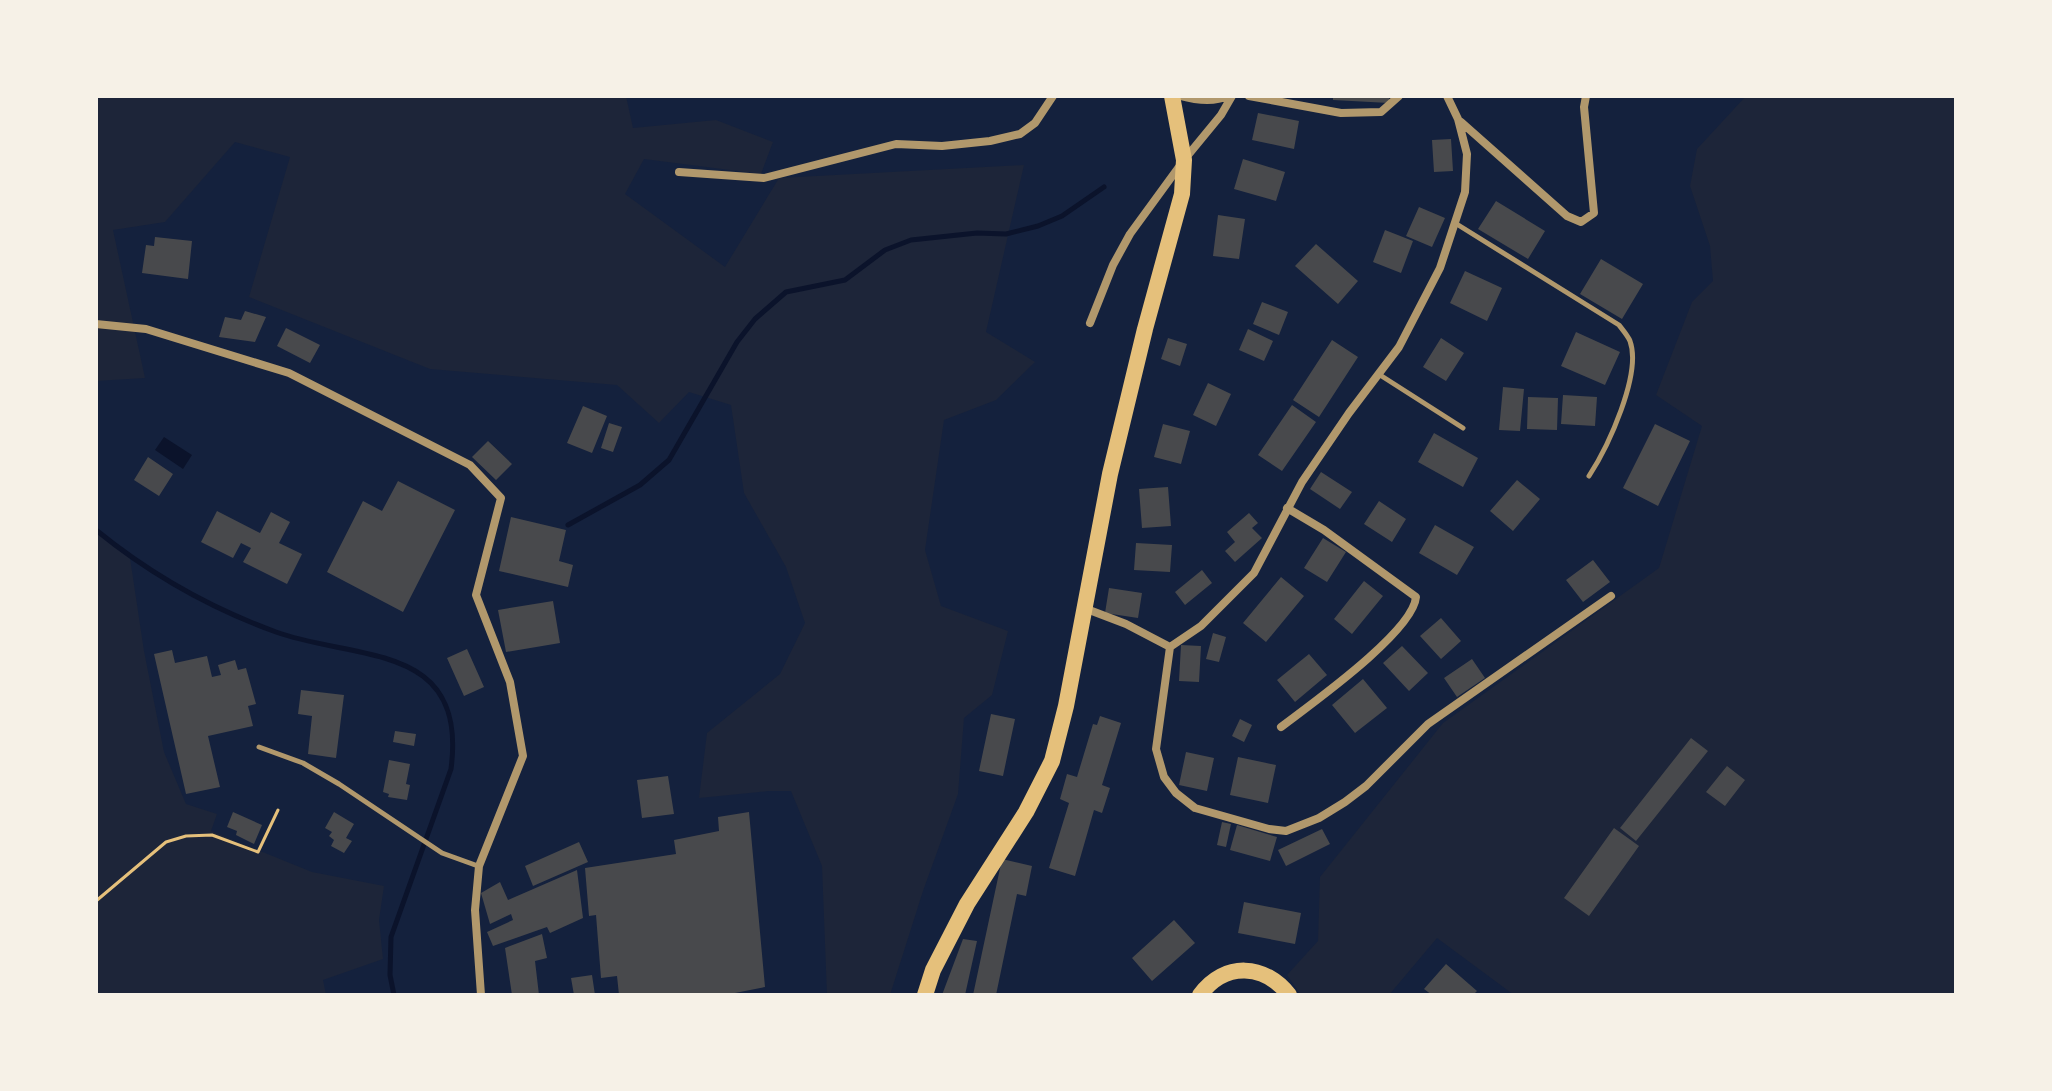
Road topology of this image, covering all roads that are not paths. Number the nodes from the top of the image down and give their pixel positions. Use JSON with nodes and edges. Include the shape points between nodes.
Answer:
{"nodes":[{"id":1,"x":1053,"y":96,"type":"edge"},
{"id":2,"x":1172,"y":96,"type":"edge"},
{"id":3,"x":1180,"y":96,"type":"edge"},
{"id":4,"x":1230,"y":96,"type":"edge"},
{"id":5,"x":1249,"y":96,"type":"edge"},
{"id":6,"x":1399,"y":96,"type":"edge"},
{"id":7,"x":1447,"y":96,"type":"edge"},
{"id":8,"x":1586,"y":96,"type":"edge"},
{"id":9,"x":1458,"y":119,"type":"junction"},
{"id":10,"x":1184,"y":160,"type":"junction"},
{"id":11,"x":679,"y":172,"type":"dead end"},
{"id":12,"x":1454,"y":223,"type":"junction"},
{"id":13,"x":1090,"y":323,"type":"dead end"},
{"id":14,"x":96,"y":324,"type":"edge"},
{"id":15,"x":1380,"y":375,"type":"junction"},
{"id":16,"x":1463,"y":428,"type":"dead end"},
{"id":17,"x":1589,"y":476,"type":"dead end"},
{"id":18,"x":1287,"y":508,"type":"junction"},
{"id":19,"x":1611,"y":596,"type":"dead end"},
{"id":20,"x":1084,"y":608,"type":"junction"},
{"id":21,"x":1170,"y":647,"type":"junction"},
{"id":22,"x":1281,"y":727,"type":"dead end"},
{"id":23,"x":259,"y":747,"type":"dead end"},
{"id":24,"x":479,"y":866,"type":"junction"},
{"id":25,"x":481,"y":995,"type":"edge"},
{"id":26,"x":925,"y":995,"type":"edge"},
{"id":27,"x":1200,"y":995,"type":"edge"},
{"id":28,"x":1289,"y":995,"type":"edge"}],
"edges":[{"from":1,"to":11,"type":"street","via":[[1035,123],[1020,134],[990,141],[896,144],[764,178]]},
{"from":2,"to":10,"type":"main road"},
{"from":3,"to":4,"type":"street"},
{"from":4,"to":10,"type":"street"},
{"from":5,"to":6,"type":"street","via":[[1341,113],[1381,112]]},
{"from":7,"to":9,"type":"street"},
{"from":8,"to":9,"type":"street","via":[[1594,213],[1581,222],[1567,216]]},
{"from":9,"to":12,"type":"street","via":[[1467,154],[1465,192]]},
{"from":10,"to":13,"type":"street","via":[[1130,234]]},
{"from":10,"to":20,"type":"main road","via":[[1182,194],[1117,445]]},
{"from":12,"to":15,"type":"street","via":[[1440,268]]},
{"from":12,"to":17,"type":"lane","via":[[1619,325],[1630,340],[1632,377],[1604,453]]},
{"from":14,"to":24,"type":"street","via":[[146,329],[289,373],[470,465],[501,498],[476,595],[510,682],[523,756]]},
{"from":15,"to":16,"type":"lane"},
{"from":15,"to":18,"type":"street"},
{"from":18,"to":21,"type":"street","via":[[1254,573],[1201,626]]},
{"from":18,"to":22,"type":"street","via":[[1414,593],[1416,602],[1369,658]]},
{"from":19,"to":21,"type":"street","via":[[1428,724],[1345,802],[1286,831],[1195,808],[1164,777],[1156,749]]},
{"from":20,"to":21,"type":"street"},
{"from":20,"to":26,"type":"main road","via":[[1052,761],[967,904]]},
{"from":23,"to":24,"type":"lane","via":[[315,770],[442,853]]},
{"from":24,"to":25,"type":"street","via":[[475,910]]},
{"from":27,"to":28,"type":"main road","via":[[1217,978],[1250,971],[1264,973]]}]}
